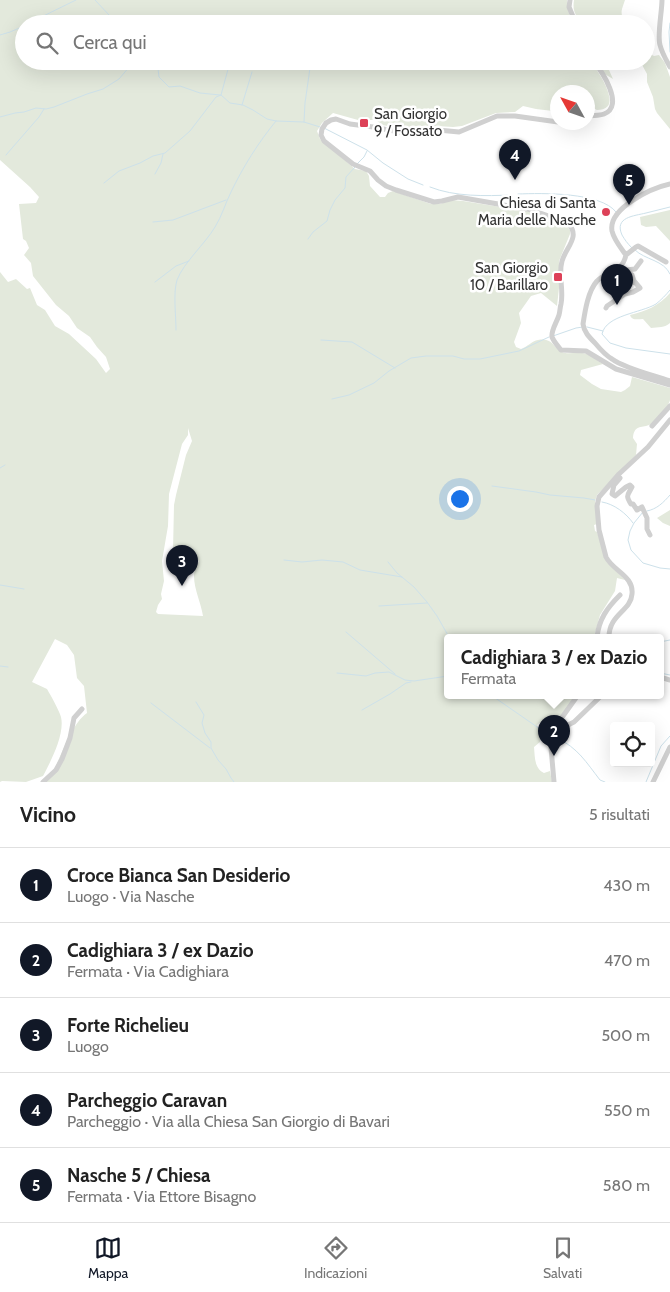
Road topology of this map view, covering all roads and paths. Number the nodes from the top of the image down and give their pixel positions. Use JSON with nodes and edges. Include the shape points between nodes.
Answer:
{"nodes":[{"id":1,"x":570,"y":0,"type":"edge"},
{"id":2,"x":662,"y":0,"type":"edge"},
{"id":3,"x":572,"y":15,"type":"edge"},
{"id":4,"x":670,"y":67,"type":"edge"},
{"id":5,"x":600,"y":70,"type":"edge"},
{"id":6,"x":595,"y":115,"type":"edge"},
{"id":7,"x":550,"y":121,"type":"edge"},
{"id":8,"x":670,"y":184,"type":"edge"},
{"id":9,"x":628,"y":254,"type":"junction"},
{"id":10,"x":641,"y":261,"type":"dead end"},
{"id":11,"x":666,"y":262,"type":"dead end"},
{"id":12,"x":621,"y":268,"type":"junction"},
{"id":13,"x":612,"y":278,"type":"dead end"},
{"id":14,"x":634,"y":281,"type":"junction"},
{"id":15,"x":606,"y":308,"type":"dead end"},
{"id":16,"x":670,"y":380,"type":"edge"},
{"id":17,"x":670,"y":385,"type":"edge"},
{"id":18,"x":670,"y":406,"type":"edge"},
{"id":19,"x":670,"y":420,"type":"edge"},
{"id":20,"x":652,"y":426,"type":"dead end"},
{"id":21,"x":619,"y":474,"type":"junction"},
{"id":22,"x":650,"y":535,"type":"dead end"},
{"id":23,"x":620,"y":595,"type":"dead end"},
{"id":24,"x":597,"y":634,"type":"edge"},
{"id":25,"x":609,"y":634,"type":"edge"},
{"id":26,"x":575,"y":699,"type":"edge"},
{"id":27,"x":598,"y":699,"type":"edge"},
{"id":28,"x":82,"y":709,"type":"dead end"},
{"id":29,"x":554,"y":732,"type":"junction"},
{"id":30,"x":670,"y":747,"type":"edge"},
{"id":31,"x":43,"y":782,"type":"edge"},
{"id":32,"x":554,"y":782,"type":"edge"},
{"id":33,"x":653,"y":782,"type":"edge"}],
"edges":[{"from":1,"to":3,"type":"street"},
{"from":2,"to":4,"type":"street","via":[[659,44]]},
{"from":5,"to":6,"type":"street","via":[[612,94],[612,102],[604,114]]},
{"from":7,"to":17,"type":"street","via":[[497,116],[459,132],[438,130],[410,134],[336,119],[323,126],[321,135],[324,141],[356,165],[370,171],[386,186],[434,202],[469,198],[532,210],[568,223],[574,235],[560,271],[562,299],[552,337],[557,346],[564,351],[586,351],[616,369]]},
{"from":8,"to":9,"type":"street","via":[[660,186],[624,207],[613,222],[617,243]]},
{"from":9,"to":11,"type":"street","via":[[641,247]]},
{"from":9,"to":12,"type":"street"},
{"from":10,"to":12,"type":"street","via":[[635,269]]},
{"from":12,"to":14,"type":"street","via":[[632,275]]},
{"from":12,"to":16,"type":"street","via":[[597,282],[592,290],[584,331],[617,362]]},
{"from":13,"to":14,"type":"street","via":[[624,289]]},
{"from":14,"to":15,"type":"street","via":[[640,288]]},
{"from":18,"to":20,"type":"street"},
{"from":19,"to":21,"type":"street","via":[[648,447]]},
{"from":21,"to":22,"type":"street","via":[[612,494],[615,496],[630,485],[628,500],[637,510],[642,507]]},
{"from":21,"to":25,"type":"street","via":[[597,500],[599,530],[608,562],[629,580],[632,595],[610,625]]},
{"from":23,"to":24,"type":"street","via":[[604,613]]},
{"from":26,"to":29,"type":"street"},
{"from":27,"to":29,"type":"street","via":[[574,722]]},
{"from":28,"to":31,"type":"street","via":[[74,718],[62,759]]},
{"from":29,"to":32,"type":"street","via":[[550,736]]},
{"from":30,"to":33,"type":"street"}]}
